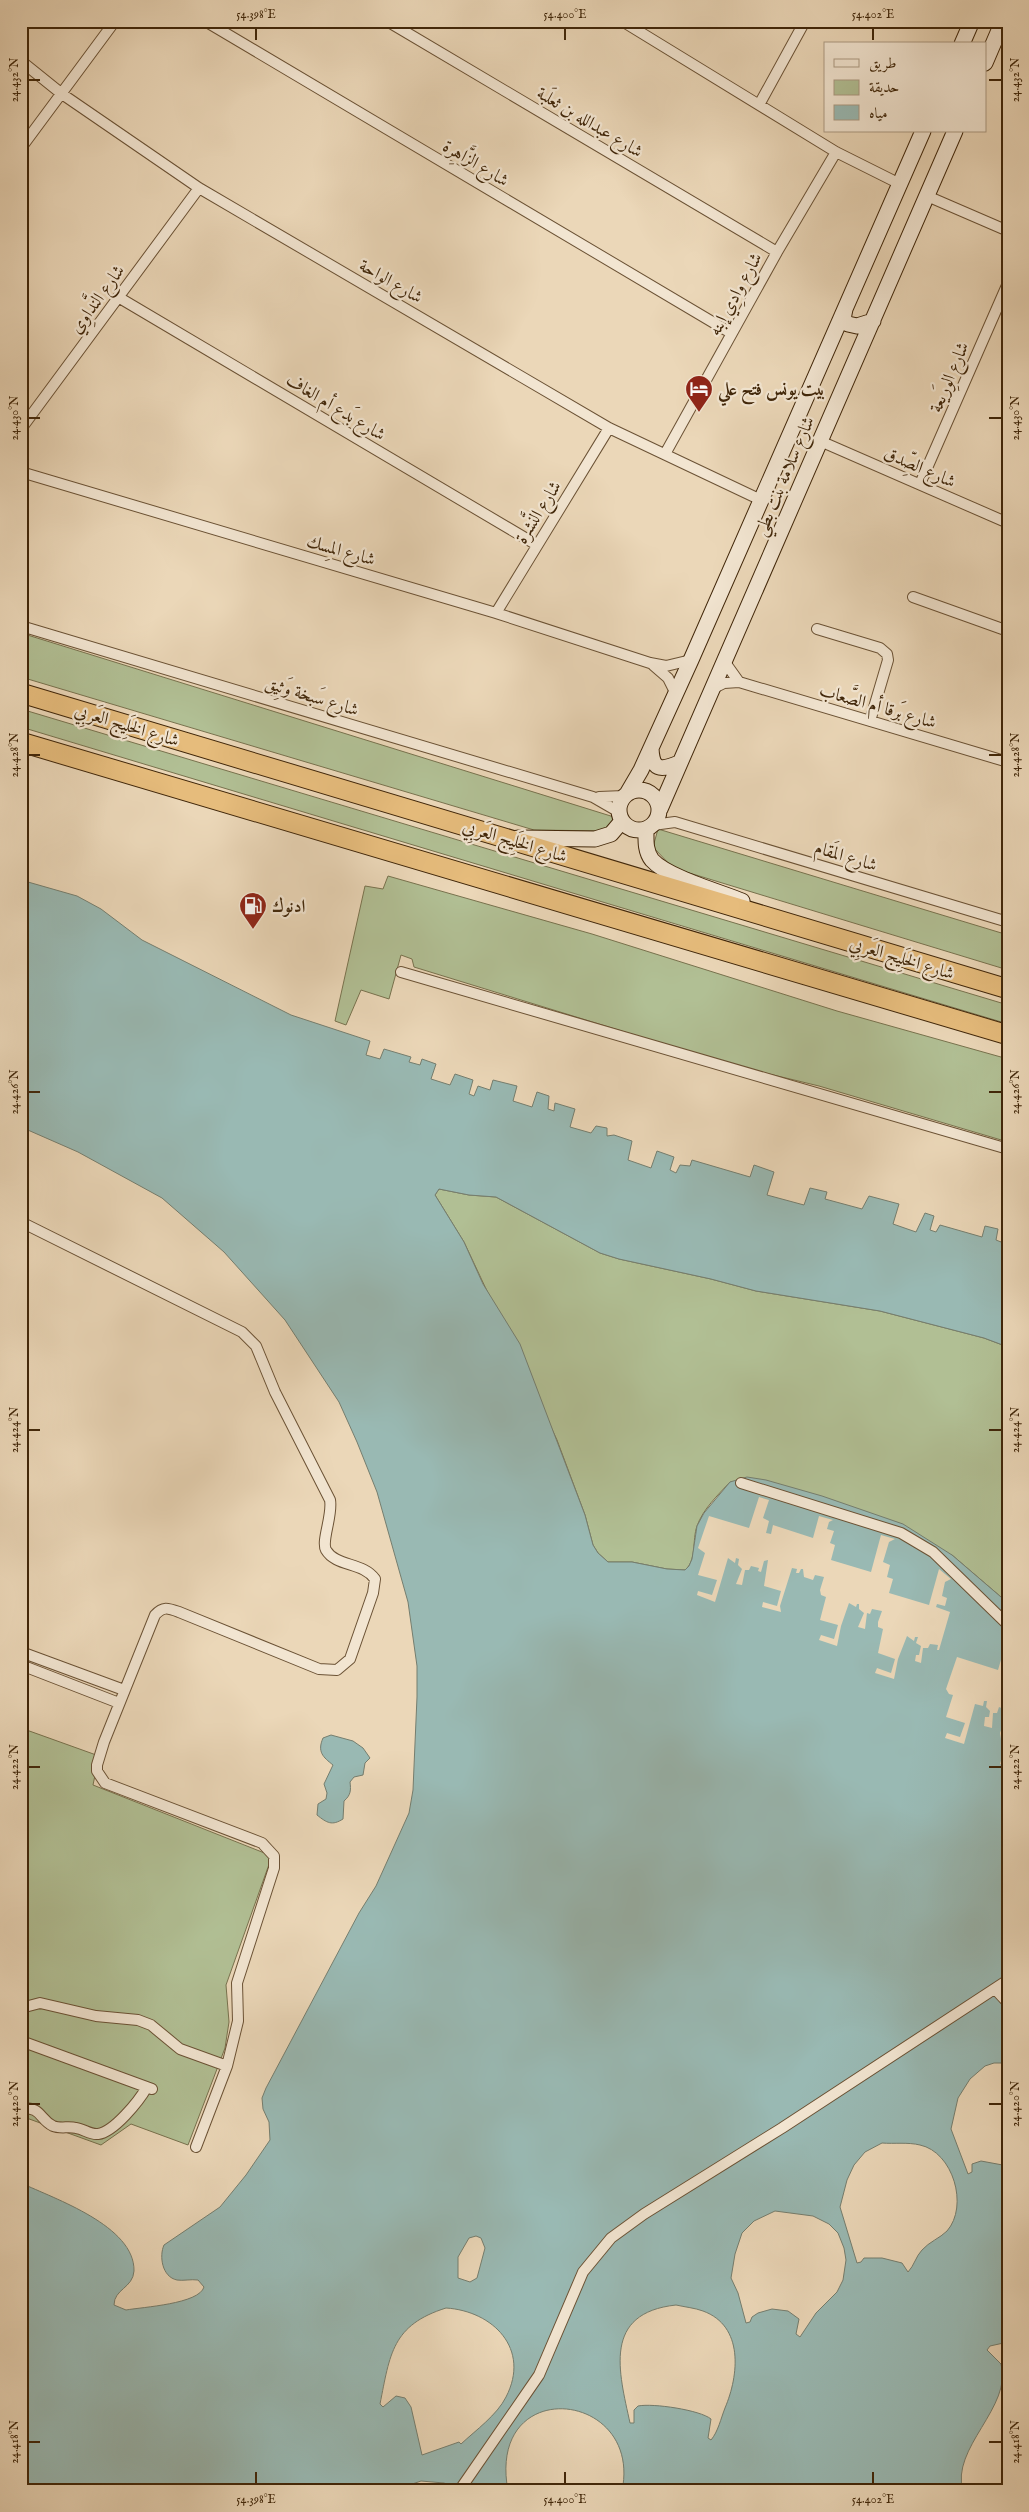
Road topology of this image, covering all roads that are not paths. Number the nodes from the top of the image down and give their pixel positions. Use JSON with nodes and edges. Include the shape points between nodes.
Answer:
{"nodes":[{"id":1,"x":115,"y":21,"type":"edge"},
{"id":2,"x":205,"y":21,"type":"edge"},
{"id":3,"x":387,"y":21,"type":"edge"},
{"id":4,"x":622,"y":21,"type":"edge"},
{"id":5,"x":805,"y":21,"type":"edge"},
{"id":6,"x":972,"y":21,"type":"edge"},
{"id":7,"x":1004,"y":24,"type":"edge"},
{"id":8,"x":963,"y":42,"type":"edge"},
{"id":9,"x":986,"y":61,"type":"edge"},
{"id":10,"x":21,"y":62,"type":"edge"},
{"id":11,"x":62,"y":94,"type":"junction"},
{"id":12,"x":760,"y":103,"type":"junction"},
{"id":13,"x":923,"y":132,"type":"edge"},
{"id":14,"x":955,"y":132,"type":"edge"},
{"id":15,"x":21,"y":148,"type":"edge"},
{"id":16,"x":836,"y":152,"type":"junction"},
{"id":17,"x":900,"y":184,"type":"junction"},
{"id":18,"x":199,"y":188,"type":"junction"},
{"id":19,"x":927,"y":196,"type":"junction"},
{"id":20,"x":1008,"y":231,"type":"edge"},
{"id":21,"x":777,"y":252,"type":"junction"},
{"id":22,"x":1008,"y":282,"type":"edge"},
{"id":23,"x":118,"y":297,"type":"junction"},
{"id":24,"x":846,"y":308,"type":"junction"},
{"id":25,"x":872,"y":321,"type":"junction"},
{"id":26,"x":731,"y":333,"type":"junction"},
{"id":27,"x":609,"y":428,"type":"junction"},
{"id":28,"x":21,"y":429,"type":"edge"},
{"id":29,"x":820,"y":440,"type":"junction"},
{"id":30,"x":666,"y":454,"type":"junction"},
{"id":31,"x":21,"y":472,"type":"edge"},
{"id":32,"x":920,"y":484,"type":"junction"},
{"id":33,"x":761,"y":500,"type":"junction"},
{"id":34,"x":1008,"y":523,"type":"edge"},
{"id":35,"x":537,"y":545,"type":"junction"},
{"id":36,"x":913,"y":597,"type":"dead end"},
{"id":37,"x":496,"y":613,"type":"junction"},
{"id":38,"x":21,"y":626,"type":"edge"},
{"id":39,"x":817,"y":629,"type":"dead end"},
{"id":40,"x":1008,"y":631,"type":"edge"},
{"id":41,"x":691,"y":660,"type":"junction"},
{"id":42,"x":724,"y":661,"type":"junction"},
{"id":43,"x":650,"y":663,"type":"junction"},
{"id":44,"x":738,"y":682,"type":"junction"},
{"id":45,"x":712,"y":690,"type":"junction"},
{"id":46,"x":21,"y":693,"type":"edge"},
{"id":47,"x":676,"y":694,"type":"junction"},
{"id":48,"x":870,"y":720,"type":"junction"},
{"id":49,"x":21,"y":742,"type":"edge"},
{"id":50,"x":651,"y":748,"type":"junction"},
{"id":51,"x":1008,"y":762,"type":"edge"},
{"id":52,"x":679,"y":763,"type":"junction"},
{"id":53,"x":626,"y":795,"type":"junction"},
{"id":54,"x":593,"y":797,"type":"junction"},
{"id":55,"x":660,"y":810,"type":"junction"},
{"id":56,"x":621,"y":816,"type":"junction"},
{"id":57,"x":675,"y":822,"type":"junction"},
{"id":58,"x":650,"y":827,"type":"junction"},
{"id":59,"x":508,"y":839,"type":"junction"},
{"id":60,"x":762,"y":916,"type":"junction"},
{"id":61,"x":1008,"y":922,"type":"edge"},
{"id":62,"x":401,"y":972,"type":"dead end"},
{"id":63,"x":1008,"y":989,"type":"edge"},
{"id":64,"x":1008,"y":1035,"type":"edge"},
{"id":65,"x":1008,"y":1149,"type":"edge"},
{"id":66,"x":21,"y":1222,"type":"edge"},
{"id":67,"x":741,"y":1483,"type":"dead end"},
{"id":68,"x":1008,"y":1625,"type":"edge"},
{"id":69,"x":21,"y":1652,"type":"edge"},
{"id":70,"x":21,"y":1665,"type":"edge"},
{"id":71,"x":124,"y":1690,"type":"junction"},
{"id":72,"x":119,"y":1703,"type":"junction"},
{"id":73,"x":1008,"y":1980,"type":"edge"},
{"id":74,"x":995,"y":1989,"type":"junction"},
{"id":75,"x":1008,"y":2003,"type":"edge"},
{"id":76,"x":21,"y":2008,"type":"edge"},
{"id":77,"x":21,"y":2041,"type":"edge"},
{"id":78,"x":226,"y":2066,"type":"junction"},
{"id":79,"x":21,"y":2108,"type":"edge"},
{"id":80,"x":196,"y":2147,"type":"dead end"},
{"id":81,"x":458,"y":2491,"type":"edge"}],
"edges":[{"from":1,"to":11,"type":"street"},
{"from":2,"to":26,"type":"street","name":"شارع الزَّاهِرة"},
{"from":3,"to":21,"type":"street","name":"شارع عبدالله بن ثعلَبة"},
{"from":4,"to":12,"type":"street"},
{"from":5,"to":12,"type":"street"},
{"from":6,"to":8,"type":"main road"},
{"from":7,"to":9,"type":"main road"},
{"from":10,"to":11,"type":"street","name":"شارع الواحة"},
{"from":11,"to":15,"type":"street"},
{"from":11,"to":18,"type":"street","name":"شارع الواحة"},
{"from":12,"to":16,"type":"street"},
{"from":13,"to":17,"type":"main road","name":"شارع سلامة بنت بطي"},
{"from":14,"to":19,"type":"main road","name":"شارع سلامة بنت بطي"},
{"from":16,"to":17,"type":"street"},
{"from":16,"to":21,"type":"street","name":"شارع وادِي إبنه"},
{"from":17,"to":24,"type":"main road","name":"شارع سلامة بنت بطي"},
{"from":18,"to":23,"type":"street","name":"شارع النَّداوِي"},
{"from":18,"to":27,"type":"street","name":"شارع الواحة"},
{"from":19,"to":20,"type":"street"},
{"from":19,"to":25,"type":"main road","name":"شارع سلامة بنت بطي"},
{"from":21,"to":26,"type":"street","name":"شارع وادِي إبنه"},
{"from":22,"to":32,"type":"street","name":"شارع الوِرَيعة"},
{"from":23,"to":28,"type":"street","name":"شارع النَّداوِي"},
{"from":23,"to":35,"type":"street","name":"شارع بَدع أم الغاف"},
{"from":24,"to":25,"type":"main road","via":[[843,319],[848,324],[856,326]]},
{"from":24,"to":33,"type":"main road","name":"شارع سلامة بنت بطي"},
{"from":25,"to":29,"type":"main road","name":"شارع سلامة بنت بطي"},
{"from":26,"to":30,"type":"street","name":"شارع وادِي إبنه"},
{"from":27,"to":30,"type":"street","name":"شارع الواحة"},
{"from":27,"to":35,"type":"street","name":"شارع النَّشرة"},
{"from":29,"to":32,"type":"street","name":"شارع الصِّدق"},
{"from":29,"to":42,"type":"main road","name":"شارع سلامة بنت بطي"},
{"from":30,"to":33,"type":"street","name":"شارع الواحة"},
{"from":31,"to":37,"type":"street","name":"شارع المِسك"},
{"from":32,"to":34,"type":"street","name":"شارع الصِّدق"},
{"from":33,"to":41,"type":"main road","name":"شارع سلامة بنت بطي"},
{"from":35,"to":37,"type":"street","name":"شارع النَّشرة"},
{"from":36,"to":40,"type":"street"},
{"from":37,"to":43,"type":"street","name":"شارع المِسك"},
{"from":38,"to":54,"type":"street","name":"شارع سَبخة وَثِيق"},
{"from":39,"to":48,"type":"street","via":[[880,648],[887,654]]},
{"from":41,"to":43,"type":"street","name":"شارع المِسك","via":[[666,666]]},
{"from":41,"to":47,"type":"main road","name":"شارع سلامة بنت بطي"},
{"from":42,"to":44,"type":"street"},
{"from":42,"to":45,"type":"main road","name":"شارع سلامة بنت بطي"},
{"from":43,"to":47,"type":"street","name":"شارع المِسك","via":[[664,673]]},
{"from":44,"to":45,"type":"street","via":[[724,683]]},
{"from":44,"to":48,"type":"street","name":"شارع بَرقا أم الصَّعاب"},
{"from":45,"to":52,"type":"main road","name":"شارع سلامة بنت بطي"},
{"from":46,"to":59,"type":"highway","name":"شارع الخَلِيج العَربِي"},
{"from":47,"to":50,"type":"main road","name":"شارع سلامة بنت بطي"},
{"from":48,"to":51,"type":"street","name":"شارع بَرقا أم الصَّعاب"},
{"from":49,"to":64,"type":"highway"},
{"from":50,"to":52,"type":"main road","via":[[656,766],[663,769]]},
{"from":50,"to":53,"type":"main road","name":"شارع سلامة بنت بطي"},
{"from":52,"to":55,"type":"main road","name":"شارع سلامة بنت بطي"},
{"from":53,"to":54,"type":"street","name":"شارع سَبخة وَثِيق"},
{"from":53,"to":55,"type":"main road","via":[[637,790],[648,792],[656,798]]},
{"from":53,"to":56,"type":"main road","via":[[620,804]]},
{"from":54,"to":56,"type":"street","name":"شارع سَبخة وَثِيق"},
{"from":55,"to":57,"type":"street","name":"شارع المَقام"},
{"from":55,"to":58,"type":"main road"},
{"from":56,"to":58,"type":"main road","via":[[628,827],[637,830]]},
{"from":56,"to":59,"type":"main road","via":[[611,834],[595,839]]},
{"from":57,"to":58,"type":"street","name":"شارع المَقام"},
{"from":57,"to":61,"type":"street","name":"شارع المَقام"},
{"from":58,"to":60,"type":"main road","via":[[648,852],[656,863],[745,903]]},
{"from":59,"to":60,"type":"highway","name":"شارع الخَلِيج العَربِي"},
{"from":60,"to":63,"type":"highway","name":"شارع الخَلِيج العَربِي"},
{"from":62,"to":65,"type":"street"},
{"from":66,"to":71,"type":"street","via":[[242,1332],[256,1346],[275,1392],[330,1500],[332,1509],[324,1538],[325,1549],[333,1558],[364,1569],[375,1580],[350,1659],[337,1670],[319,1669],[166,1608],[155,1615]]},
{"from":67,"to":68,"type":"street","via":[[900,1533],[933,1552]]},
{"from":69,"to":71,"type":"street"},
{"from":70,"to":72,"type":"street"},
{"from":71,"to":72,"type":"street"},
{"from":72,"to":78,"type":"street","via":[[97,1765],[102,1780],[262,1843],[274,1856],[274,1868],[237,1983],[238,2021]]},
{"from":73,"to":74,"type":"street"},
{"from":74,"to":75,"type":"street"},
{"from":74,"to":81,"type":"street","via":[[611,2238],[583,2272],[539,2375]]},
{"from":76,"to":78,"type":"street","via":[[40,2003],[96,2016],[138,2020],[151,2025],[180,2049]]},
{"from":77,"to":79,"type":"street","via":[[150,2088],[109,2130],[100,2134],[52,2125],[36,2109]]},
{"from":78,"to":80,"type":"street"}]}
